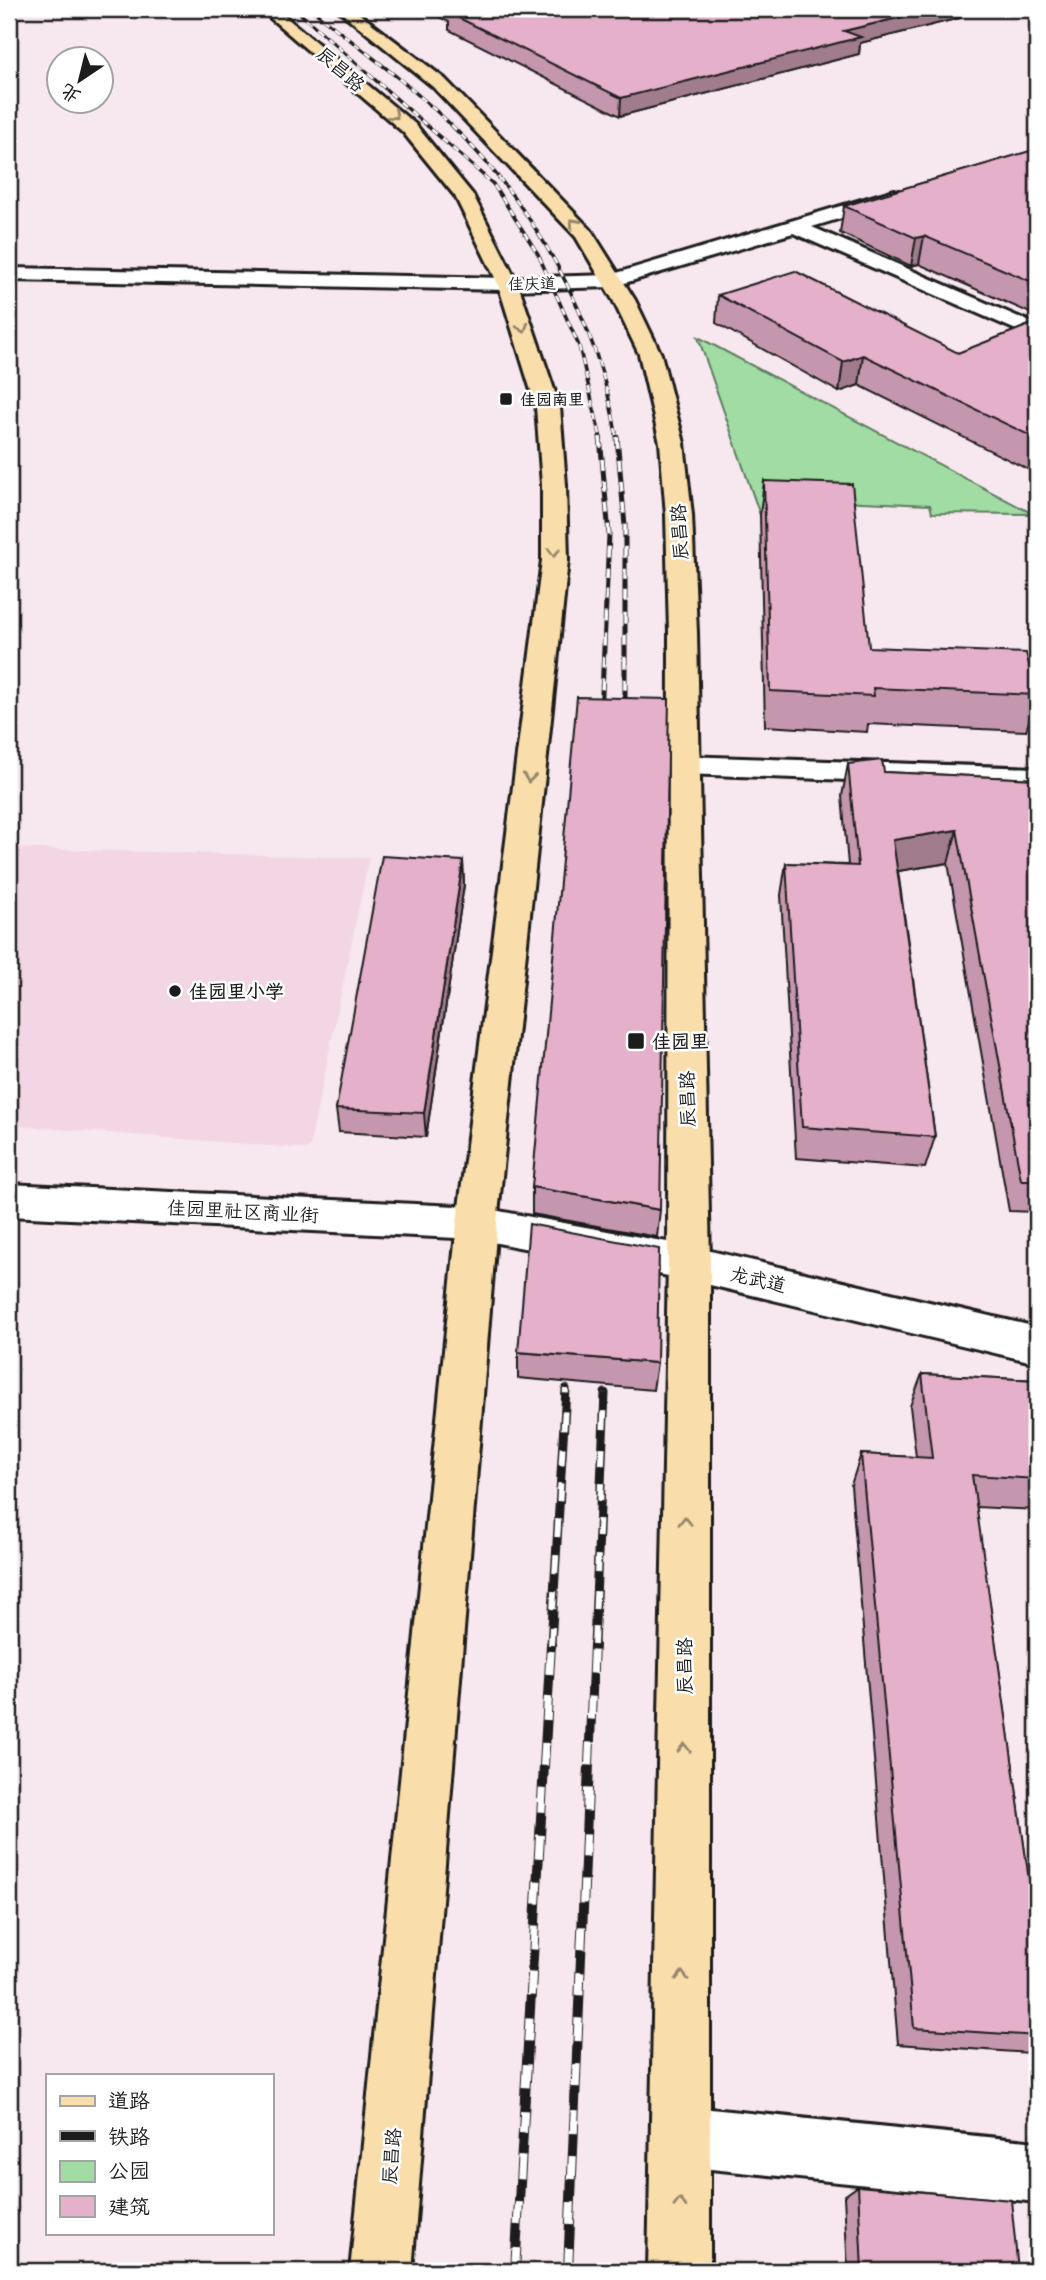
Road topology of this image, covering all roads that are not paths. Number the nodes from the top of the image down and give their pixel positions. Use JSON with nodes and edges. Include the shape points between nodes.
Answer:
{"nodes":[{"id":1,"x":267,"y":9,"type":"edge"},
{"id":2,"x":344,"y":9,"type":"edge"},
{"id":3,"x":909,"y":192,"type":"edge"},
{"id":4,"x":794,"y":226,"type":"junction"},
{"id":5,"x":9,"y":274,"type":"edge"},
{"id":6,"x":611,"y":281,"type":"junction"},
{"id":7,"x":508,"y":284,"type":"junction"},
{"id":8,"x":1037,"y":333,"type":"edge"},
{"id":9,"x":684,"y":765,"type":"junction"},
{"id":10,"x":1037,"y":778,"type":"edge"},
{"id":11,"x":9,"y":1200,"type":"edge"},
{"id":12,"x":477,"y":1223,"type":"junction"},
{"id":13,"x":689,"y":1263,"type":"junction"},
{"id":14,"x":1037,"y":1345,"type":"edge"},
{"id":15,"x":681,"y":2136,"type":"junction"},
{"id":16,"x":1037,"y":2172,"type":"edge"},
{"id":17,"x":381,"y":2271,"type":"edge"},
{"id":18,"x":679,"y":2271,"type":"edge"}],
"edges":[{"from":1,"to":7,"type":"main road","name":"辰昌路","one_way":true,"via":[[409,128],[464,195]]},
{"from":6,"to":2,"type":"main road","name":"辰昌路","one_way":true,"via":[[584,234],[484,127],[439,83]]},
{"from":3,"to":4,"type":"street","name":"佳庆道"},
{"from":4,"to":6,"type":"street","name":"佳庆道"},
{"from":4,"to":8,"type":"street"},
{"from":5,"to":7,"type":"street","name":"佳庆道"},
{"from":6,"to":7,"type":"street","name":"佳庆道"},
{"from":6,"to":9,"type":"main road","name":"辰昌路","via":[[650,354],[671,443],[679,528]]},
{"from":7,"to":12,"type":"main road","name":"辰昌路","one_way":true,"via":[[548,407],[555,560]]},
{"from":9,"to":10,"type":"street"},
{"from":9,"to":13,"type":"main road","name":"辰昌路"},
{"from":11,"to":12,"type":"street","name":"佳园里社区商业街"},
{"from":12,"to":13,"type":"street","name":"龙武道"},
{"from":12,"to":17,"type":"main road","name":"辰昌路"},
{"from":13,"to":14,"type":"street","name":"龙武道"},
{"from":15,"to":13,"type":"main road","name":"辰昌路","one_way":true},
{"from":15,"to":16,"type":"street"},
{"from":18,"to":15,"type":"main road","name":"辰昌路","one_way":true}]}
